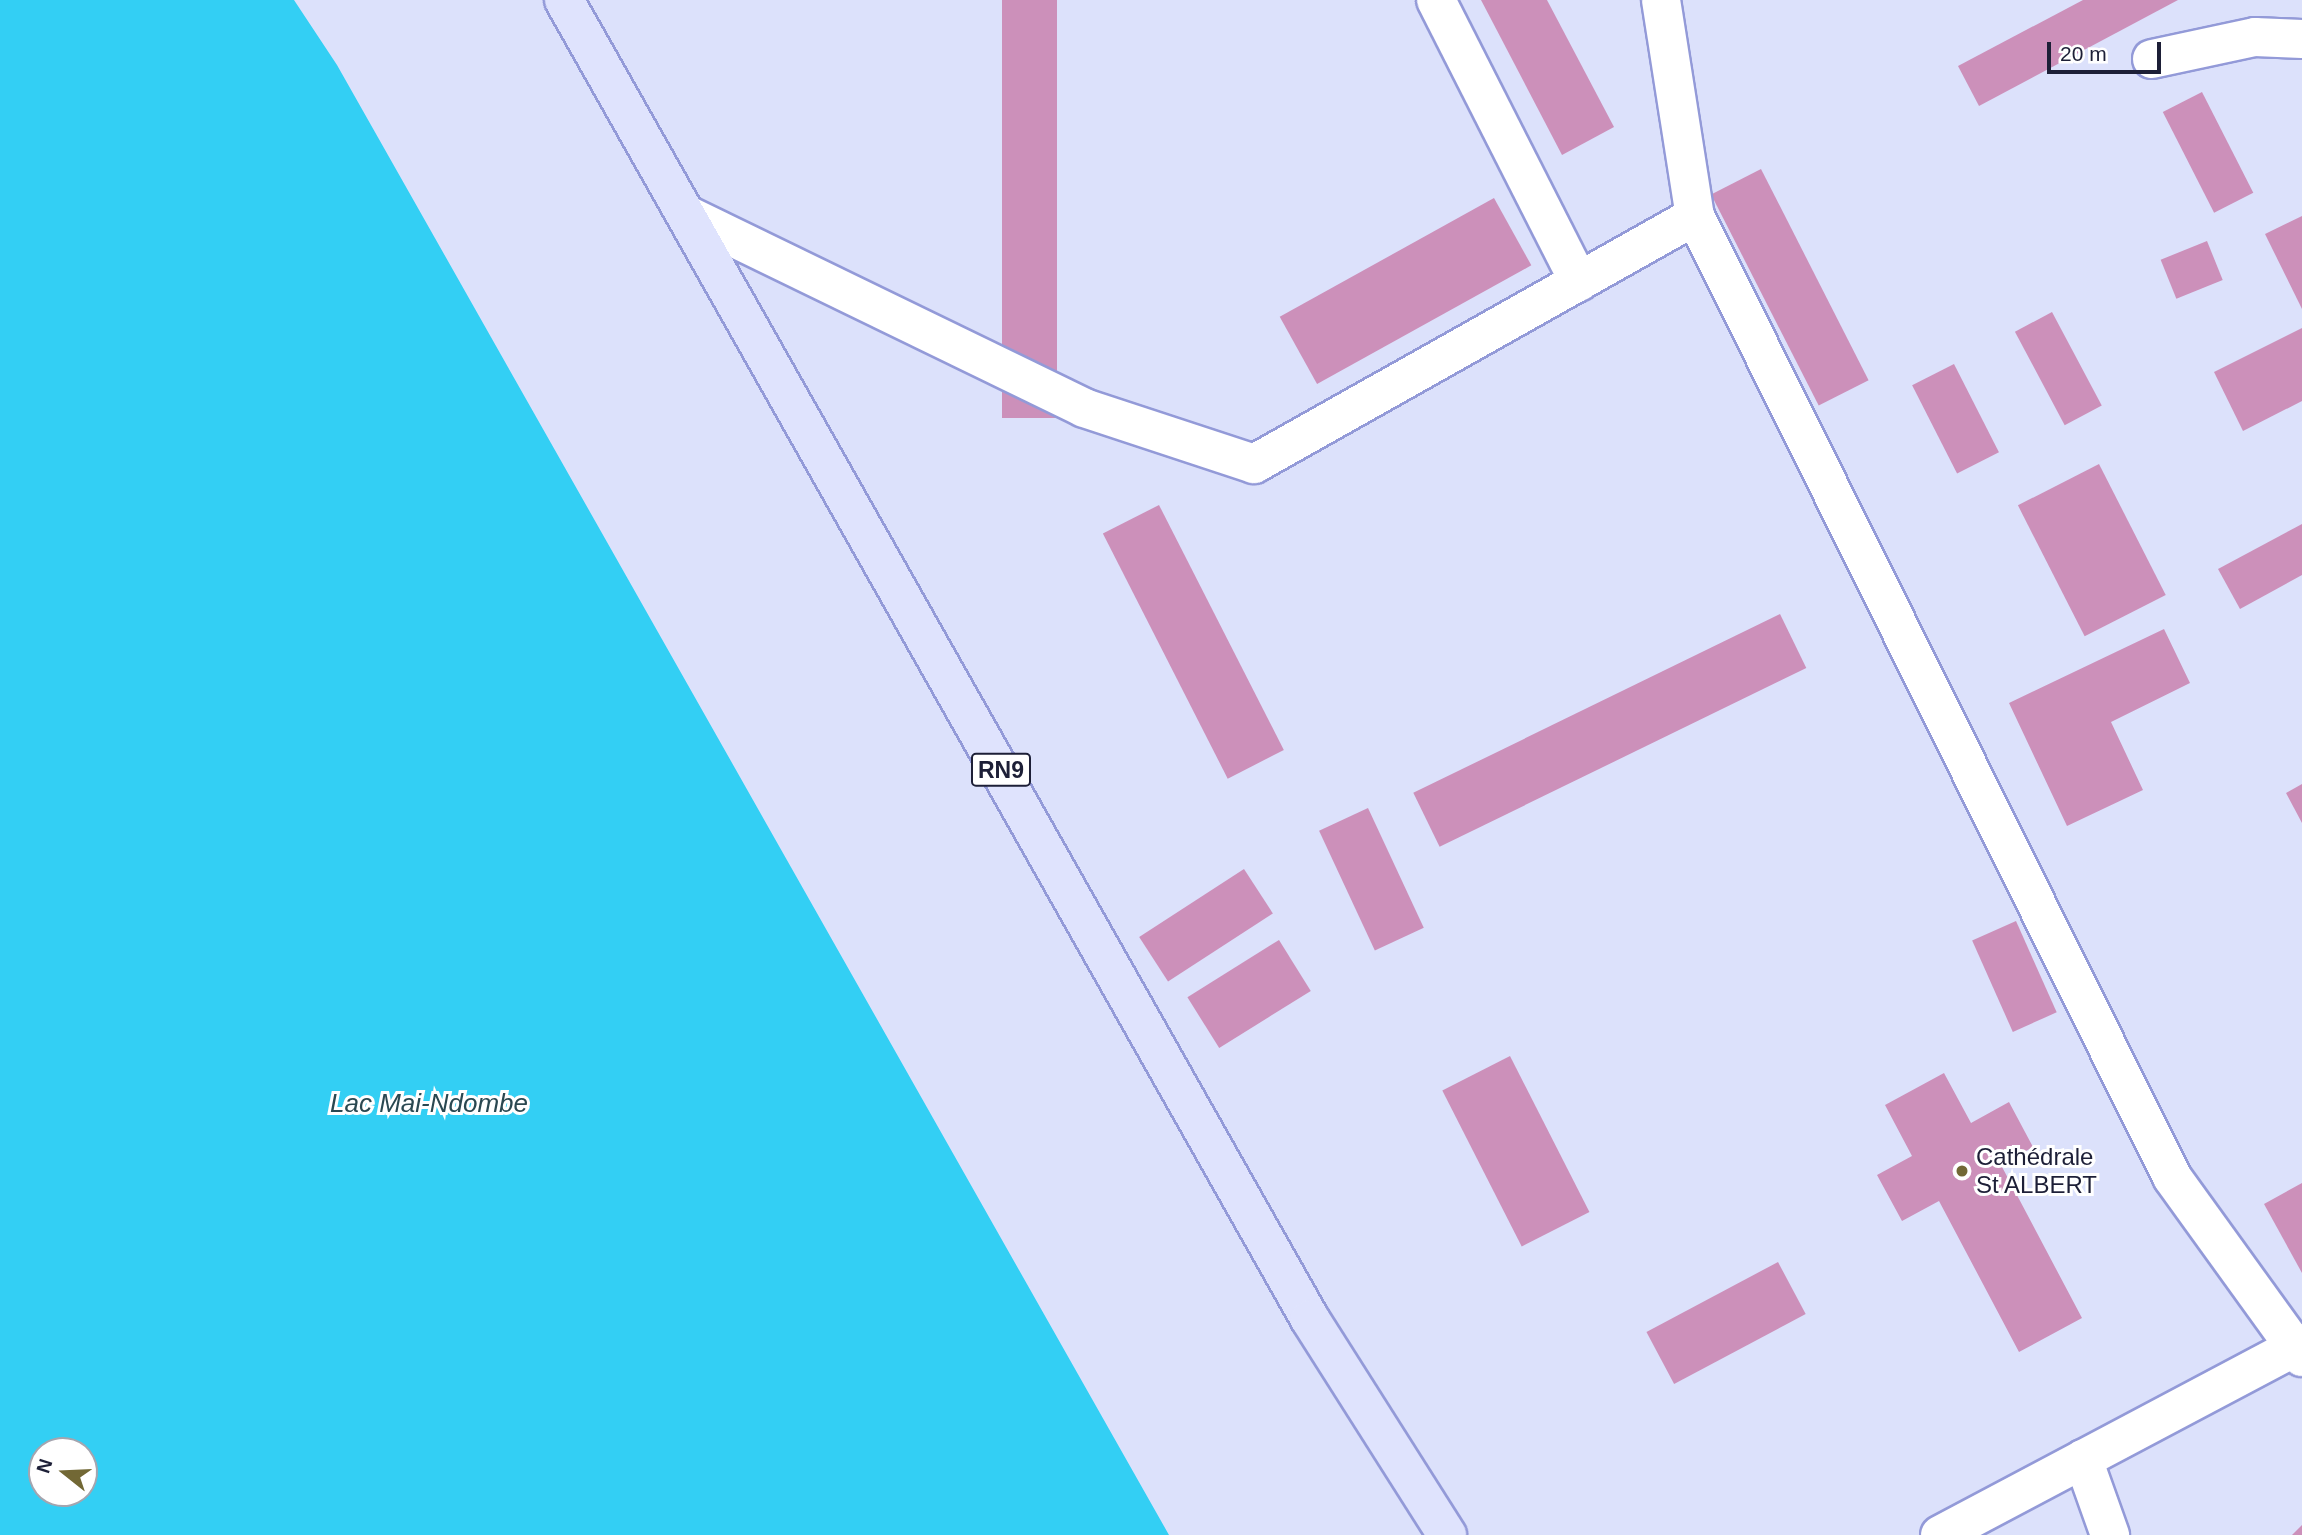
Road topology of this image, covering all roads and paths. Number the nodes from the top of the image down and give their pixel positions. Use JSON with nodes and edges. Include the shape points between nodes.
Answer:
{"nodes":[{"id":1,"x":564,"y":0,"type":"edge"},
{"id":2,"x":1436,"y":0,"type":"edge"},
{"id":3,"x":1661,"y":0,"type":"edge"},
{"id":4,"x":2302,"y":39,"type":"edge"},
{"id":5,"x":2152,"y":59,"type":"dead end"},
{"id":6,"x":688,"y":215,"type":"junction"},
{"id":7,"x":1695,"y":216,"type":"junction"},
{"id":8,"x":1579,"y":282,"type":"junction"},
{"id":9,"x":2299,"y":1349,"type":"edge"},
{"id":10,"x":2083,"y":1459,"type":"junction"},
{"id":11,"x":1447,"y":1535,"type":"edge"},
{"id":12,"x":1940,"y":1535,"type":"edge"},
{"id":13,"x":2110,"y":1535,"type":"edge"}],
"edges":[{"from":1,"to":6,"type":"main road","number":"RN9"},
{"from":2,"to":8,"type":"street"},
{"from":3,"to":7,"type":"street"},
{"from":4,"to":5,"type":"street","via":[[2255,37]]},
{"from":6,"to":8,"type":"street","via":[[1084,408],[1254,464]]},
{"from":6,"to":11,"type":"main road","number":"RN9","via":[[1310,1319]]},
{"from":7,"to":8,"type":"street"},
{"from":7,"to":9,"type":"street","via":[[2172,1177]]},
{"from":9,"to":10,"type":"street"},
{"from":10,"to":12,"type":"street"},
{"from":10,"to":13,"type":"street"}]}
